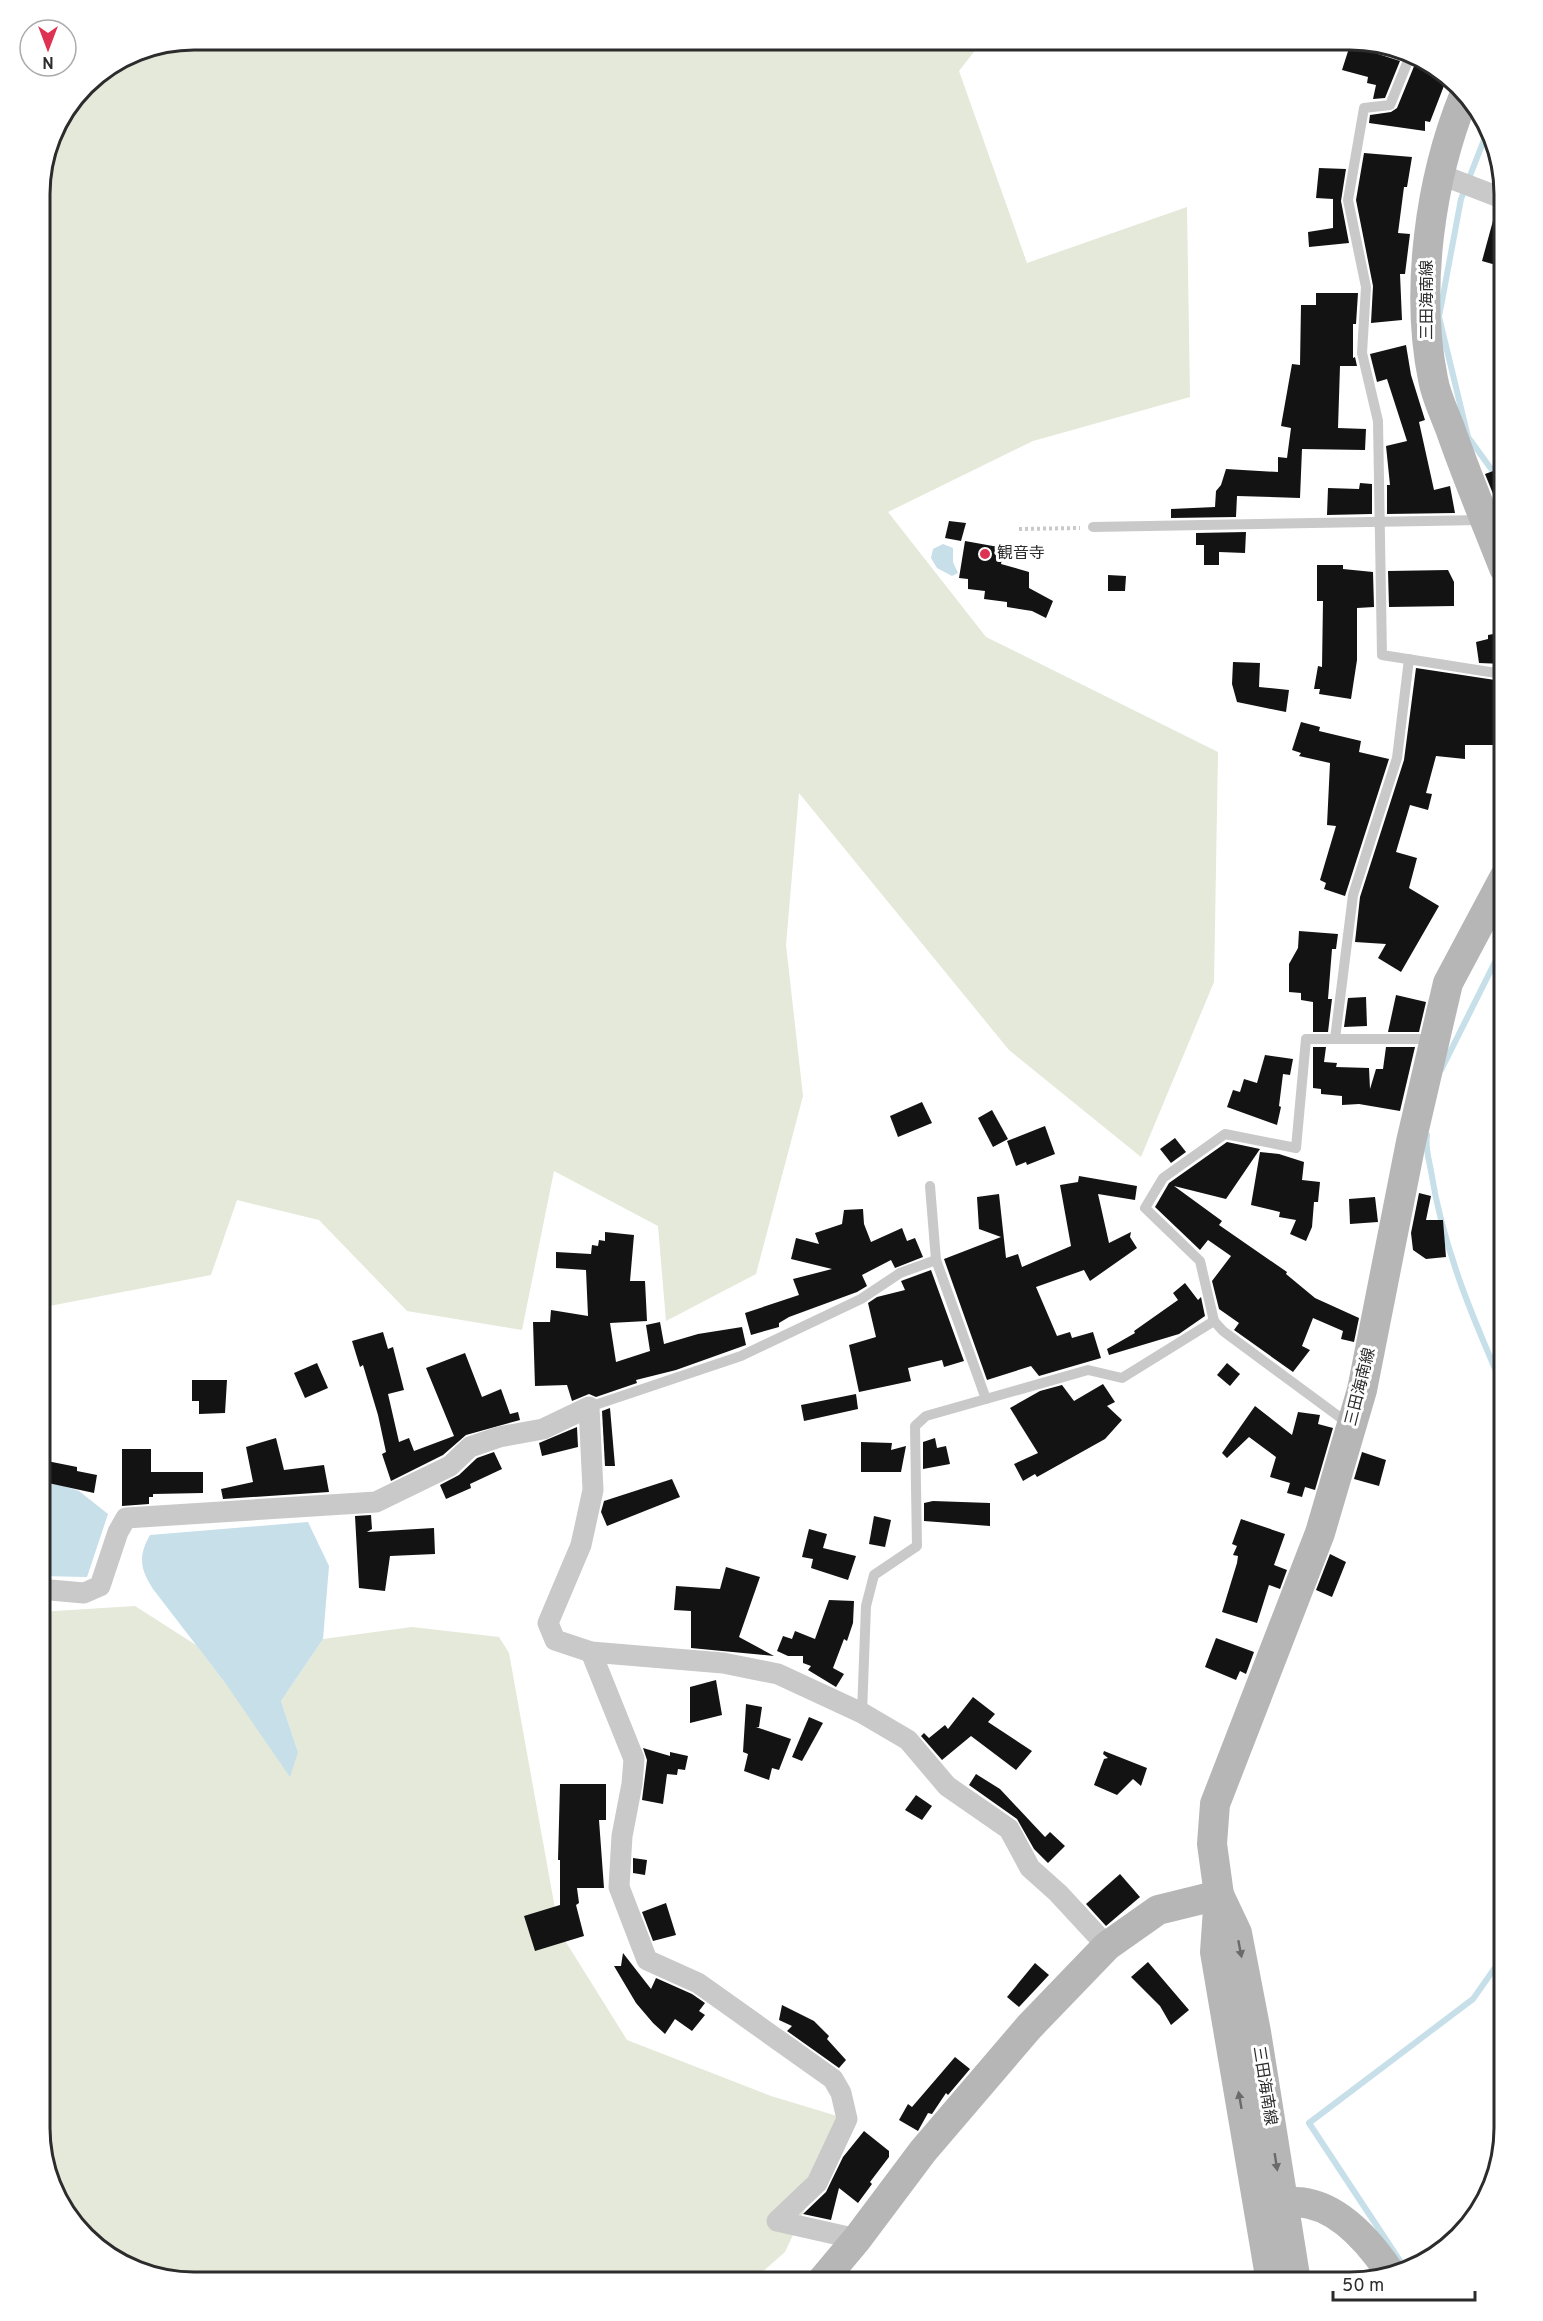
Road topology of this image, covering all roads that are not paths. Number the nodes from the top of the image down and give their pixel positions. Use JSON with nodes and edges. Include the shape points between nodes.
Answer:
{"nodes":[{"id":1,"x":1408,"y":62,"type":"edge"},
{"id":2,"x":1461,"y":103,"type":"edge"},
{"id":3,"x":1439,"y":174,"type":"junction"},
{"id":4,"x":1494,"y":196,"type":"edge"},
{"id":5,"x":1485,"y":520,"type":"junction"},
{"id":6,"x":1380,"y":522,"type":"junction"},
{"id":7,"x":1093,"y":527,"type":"road end"},
{"id":8,"x":1494,"y":543,"type":"edge"},
{"id":9,"x":1409,"y":659,"type":"junction"},
{"id":10,"x":1494,"y":673,"type":"edge"},
{"id":11,"x":1494,"y":897,"type":"edge"},
{"id":12,"x":1335,"y":1039,"type":"junction"},
{"id":13,"x":1434,"y":1039,"type":"junction"},
{"id":14,"x":930,"y":1186,"type":"dead end"},
{"id":15,"x":936,"y":1260,"type":"junction"},
{"id":16,"x":1214,"y":1320,"type":"junction"},
{"id":17,"x":986,"y":1399,"type":"junction"},
{"id":18,"x":589,"y":1407,"type":"junction"},
{"id":19,"x":1352,"y":1426,"type":"junction"},
{"id":20,"x":50,"y":1590,"type":"edge"},
{"id":21,"x":591,"y":1652,"type":"junction"},
{"id":22,"x":862,"y":1713,"type":"junction"},
{"id":23,"x":1219,"y":1895,"type":"junction"},
{"id":24,"x":1107,"y":1946,"type":"junction"},
{"id":25,"x":1271,"y":2206,"type":"junction"},
{"id":26,"x":857,"y":2239,"type":"junction"},
{"id":27,"x":1386,"y":2267,"type":"edge"},
{"id":28,"x":829,"y":2272,"type":"edge"},
{"id":29,"x":1271,"y":2272,"type":"edge"},
{"id":30,"x":1293,"y":2272,"type":"edge"}],
"edges":[{"from":1,"to":6,"type":"lane","via":[[1390,105],[1364,108],[1348,200],[1366,287],[1362,353],[1378,421]]},
{"from":2,"to":3,"type":"main road","name":"三田海南線"},
{"from":3,"to":4,"type":"street"},
{"from":3,"to":5,"type":"main road","name":"三田海南線","via":[[1428,259],[1426,332],[1433,382]]},
{"from":5,"to":6,"type":"lane"},
{"from":5,"to":8,"type":"main road","name":"三田海南線"},
{"from":6,"to":7,"type":"lane"},
{"from":6,"to":9,"type":"lane","via":[[1382,655]]},
{"from":9,"to":10,"type":"lane"},
{"from":9,"to":12,"type":"lane","via":[[1397,758],[1353,895]]},
{"from":11,"to":13,"type":"main road","name":"三田海南線","via":[[1448,983]]},
{"from":12,"to":13,"type":"lane"},
{"from":12,"to":16,"type":"lane","via":[[1306,1039],[1296,1148],[1225,1134],[1163,1178],[1145,1208],[1200,1261]]},
{"from":13,"to":19,"type":"main road","name":"三田海南線"},
{"from":14,"to":15,"type":"lane"},
{"from":15,"to":17,"type":"lane"},
{"from":15,"to":18,"type":"lane","via":[[900,1273],[861,1299],[741,1356]]},
{"from":16,"to":17,"type":"lane","via":[[1122,1378],[1088,1370]]},
{"from":16,"to":19,"type":"lane","via":[[1223,1331]]},
{"from":17,"to":22,"type":"lane","via":[[926,1416],[915,1426],[917,1546],[874,1575],[866,1606]]},
{"from":18,"to":20,"type":"street","via":[[543,1429],[498,1437],[470,1447],[450,1466],[376,1502],[126,1518],[100,1586],[84,1593]]},
{"from":18,"to":21,"type":"street","via":[[593,1490],[581,1545],[548,1623],[555,1640]]},
{"from":19,"to":23,"type":"main road","name":"三田海南線","via":[[1320,1533],[1215,1803],[1212,1844]]},
{"from":21,"to":22,"type":"street","via":[[723,1663],[778,1674]]},
{"from":21,"to":26,"type":"street","via":[[634,1759],[619,1887],[647,1960],[698,1983],[833,2079],[842,2093],[847,2119],[817,2183],[777,2221]]},
{"from":22,"to":24,"type":"street","via":[[908,1740],[947,1785],[1009,1829],[1030,1869]]},
{"from":23,"to":24,"type":"main road","via":[[1158,1910]]},
{"from":23,"to":25,"type":"main road","name":"三田海南線","via":[[1237,1934],[1256,2032]]},
{"from":24,"to":26,"type":"main road","via":[[1029,2028],[923,2151]]},
{"from":25,"to":27,"type":"main road","via":[[1297,2202],[1339,2216]]},
{"from":25,"to":29,"type":"main road","name":"三田海南線"},
{"from":25,"to":30,"type":"main road","name":"三田海南線"},
{"from":26,"to":28,"type":"main road"}]}
